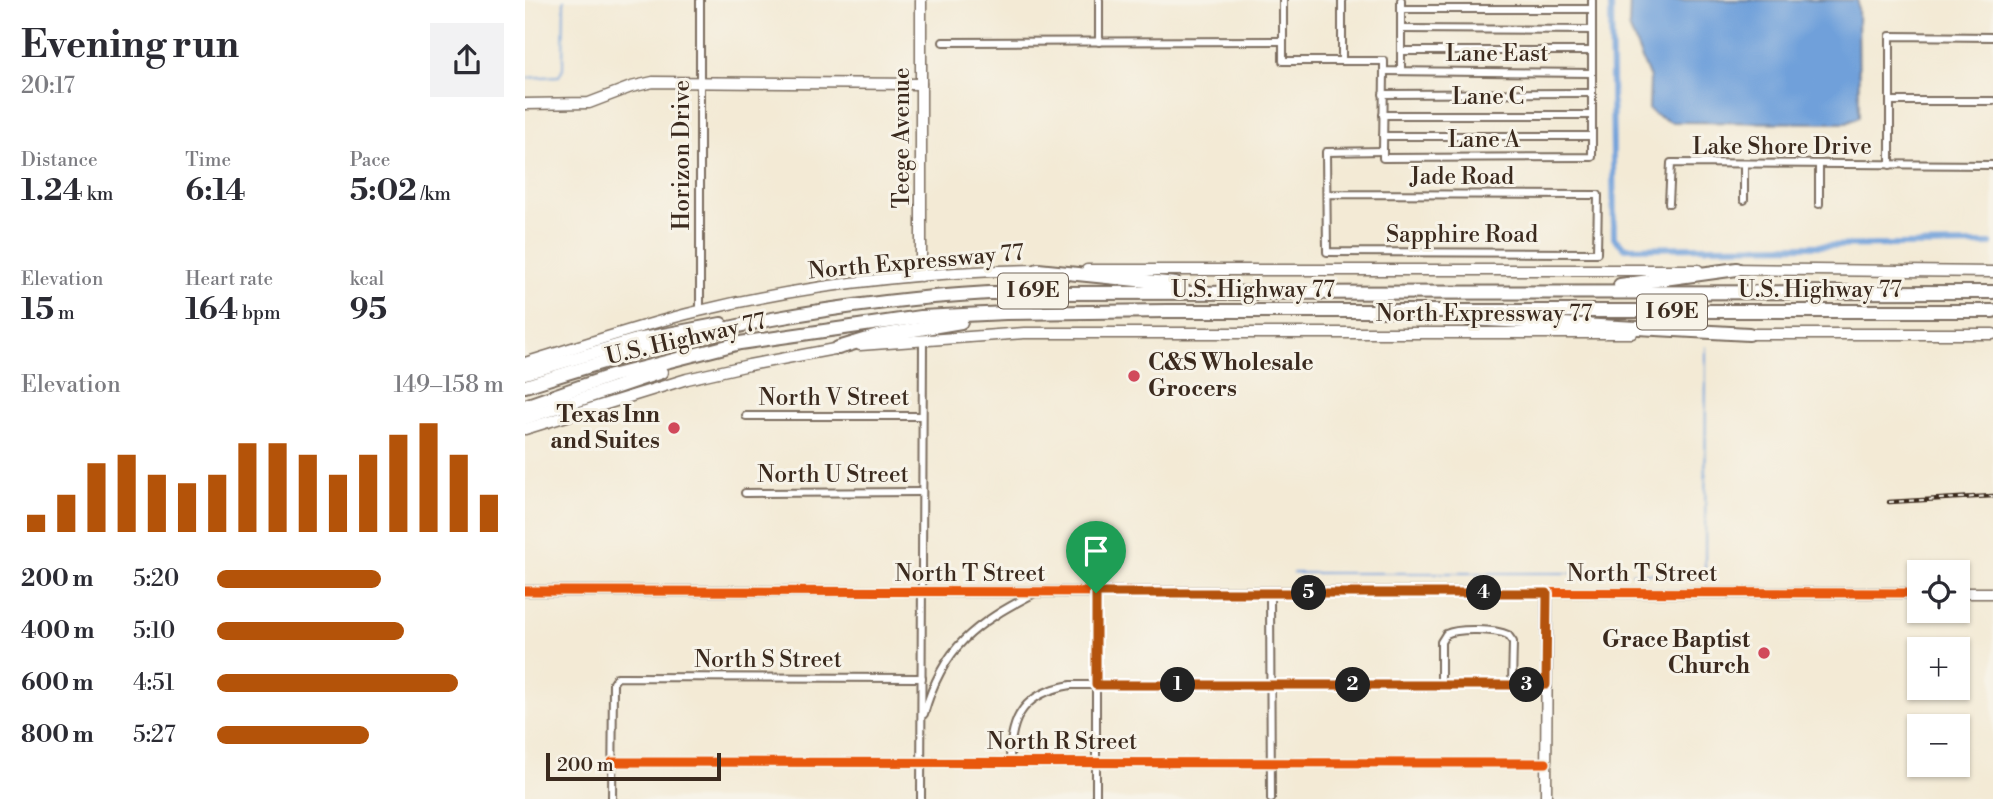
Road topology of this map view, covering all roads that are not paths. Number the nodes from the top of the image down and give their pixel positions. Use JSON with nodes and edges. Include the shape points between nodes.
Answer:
{"nodes":[{"id":1,"x":700,"y":0,"type":"edge"},
{"id":2,"x":921,"y":0,"type":"edge"},
{"id":3,"x":1099,"y":0,"type":"edge"},
{"id":4,"x":1283,"y":0,"type":"edge"},
{"id":5,"x":1342,"y":0,"type":"edge"},
{"id":6,"x":1401,"y":0,"type":"edge"},
{"id":7,"x":1592,"y":0,"type":"edge"},
{"id":8,"x":1401,"y":9,"type":"junction"},
{"id":9,"x":1592,"y":9,"type":"junction"},
{"id":10,"x":1401,"y":29,"type":"junction"},
{"id":11,"x":1592,"y":30,"type":"junction"},
{"id":12,"x":1993,"y":37,"type":"edge"},
{"id":13,"x":1283,"y":41,"type":"junction"},
{"id":14,"x":943,"y":42,"type":"dead end"},
{"id":15,"x":1099,"y":42,"type":"junction"},
{"id":16,"x":1401,"y":51,"type":"junction"},
{"id":17,"x":1592,"y":51,"type":"junction"},
{"id":18,"x":1342,"y":61,"type":"junction"},
{"id":19,"x":1384,"y":71,"type":"junction"},
{"id":20,"x":1401,"y":71,"type":"junction"},
{"id":21,"x":1592,"y":73,"type":"junction"},
{"id":22,"x":699,"y":83,"type":"junction"},
{"id":23,"x":921,"y":84,"type":"junction"},
{"id":24,"x":1592,"y":93,"type":"junction"},
{"id":25,"x":1383,"y":94,"type":"junction"},
{"id":26,"x":1891,"y":101,"type":"junction"},
{"id":27,"x":1993,"y":101,"type":"edge"},
{"id":28,"x":525,"y":104,"type":"edge"},
{"id":29,"x":1383,"y":115,"type":"junction"},
{"id":30,"x":1592,"y":115,"type":"junction"},
{"id":31,"x":1383,"y":136,"type":"junction"},
{"id":32,"x":1592,"y":136,"type":"junction"},
{"id":33,"x":1383,"y":151,"type":"junction"},
{"id":34,"x":1744,"y":164,"type":"junction"},
{"id":35,"x":1993,"y":164,"type":"edge"},
{"id":36,"x":1890,"y":165,"type":"junction"},
{"id":37,"x":1819,"y":166,"type":"junction"},
{"id":38,"x":1327,"y":194,"type":"junction"},
{"id":39,"x":1744,"y":200,"type":"dead end"},
{"id":40,"x":1669,"y":203,"type":"dead end"},
{"id":41,"x":1819,"y":204,"type":"dead end"},
{"id":42,"x":1597,"y":253,"type":"joint"},
{"id":43,"x":1737,"y":269,"type":"junction"},
{"id":44,"x":1038,"y":270,"type":"junction"},
{"id":45,"x":1993,"y":271,"type":"edge"},
{"id":46,"x":921,"y":276,"type":"junction"},
{"id":47,"x":1298,"y":291,"type":"junction"},
{"id":48,"x":1502,"y":291,"type":"junction"},
{"id":49,"x":1987,"y":292,"type":"edge"},
{"id":50,"x":700,"y":311,"type":"junction"},
{"id":51,"x":1364,"y":311,"type":"junction"},
{"id":52,"x":1987,"y":311,"type":"edge"},
{"id":53,"x":1006,"y":313,"type":"junction"},
{"id":54,"x":770,"y":320,"type":"junction"},
{"id":55,"x":1749,"y":334,"type":"junction"},
{"id":56,"x":1993,"y":334,"type":"edge"},
{"id":57,"x":923,"y":340,"type":"junction"},
{"id":58,"x":838,"y":348,"type":"junction"},
{"id":59,"x":525,"y":363,"type":"edge"},
{"id":60,"x":525,"y":373,"type":"edge"},
{"id":61,"x":525,"y":386,"type":"edge"},
{"id":62,"x":528,"y":413,"type":"edge"},
{"id":63,"x":746,"y":415,"type":"dead end"},
{"id":64,"x":922,"y":416,"type":"junction"},
{"id":65,"x":525,"y":429,"type":"edge"},
{"id":66,"x":922,"y":492,"type":"junction"},
{"id":67,"x":745,"y":493,"type":"dead end"},
{"id":68,"x":525,"y":591,"type":"edge"},
{"id":69,"x":922,"y":593,"type":"junction"},
{"id":70,"x":1036,"y":593,"type":"junction"},
{"id":71,"x":1096,"y":593,"type":"junction"},
{"id":72,"x":1270,"y":593,"type":"junction"},
{"id":73,"x":1547,"y":593,"type":"junction"},
{"id":74,"x":1907,"y":593,"type":"edge"},
{"id":75,"x":1970,"y":593,"type":"edge"},
{"id":76,"x":1993,"y":593,"type":"edge"},
{"id":77,"x":922,"y":678,"type":"junction"},
{"id":78,"x":1096,"y":685,"type":"junction"},
{"id":79,"x":1271,"y":685,"type":"junction"},
{"id":80,"x":1441,"y":685,"type":"junction"},
{"id":81,"x":1512,"y":685,"type":"junction"},
{"id":82,"x":1546,"y":685,"type":"junction"},
{"id":83,"x":921,"y":722,"type":"junction"},
{"id":84,"x":921,"y":761,"type":"junction"},
{"id":85,"x":1010,"y":761,"type":"junction"},
{"id":86,"x":612,"y":762,"type":"junction"},
{"id":87,"x":1095,"y":762,"type":"junction"},
{"id":88,"x":1271,"y":762,"type":"junction"},
{"id":89,"x":1546,"y":763,"type":"junction"},
{"id":90,"x":612,"y":799,"type":"edge"},
{"id":91,"x":921,"y":799,"type":"edge"},
{"id":92,"x":1095,"y":799,"type":"edge"},
{"id":93,"x":1271,"y":799,"type":"edge"},
{"id":94,"x":1546,"y":799,"type":"edge"}],
"edges":[{"from":1,"to":22,"type":"street","name":"Horizon Drive"},
{"from":2,"to":23,"type":"main road","name":"Teege Avenue"},
{"from":3,"to":15,"type":"street"},
{"from":4,"to":13,"type":"street"},
{"from":5,"to":18,"type":"street"},
{"from":6,"to":8,"type":"street"},
{"from":7,"to":9,"type":"street"},
{"from":8,"to":9,"type":"street"},
{"from":8,"to":10,"type":"street"},
{"from":9,"to":11,"type":"street"},
{"from":10,"to":11,"type":"street"},
{"from":10,"to":16,"type":"street"},
{"from":11,"to":17,"type":"street"},
{"from":12,"to":26,"type":"street","name":"Lake Shore Drive","via":[[1890,36]]},
{"from":13,"to":15,"type":"street"},
{"from":13,"to":18,"type":"street","via":[[1283,61]]},
{"from":14,"to":15,"type":"street"},
{"from":16,"to":17,"type":"street"},
{"from":16,"to":20,"type":"street"},
{"from":17,"to":21,"type":"street"},
{"from":18,"to":19,"type":"street","via":[[1384,61]]},
{"from":19,"to":20,"type":"street","name":"Lane East"},
{"from":19,"to":25,"type":"street"},
{"from":20,"to":21,"type":"street","name":"Lane East"},
{"from":21,"to":24,"type":"street"},
{"from":22,"to":23,"type":"main road"},
{"from":22,"to":28,"type":"main road","via":[[643,83],[589,103]]},
{"from":22,"to":50,"type":"street","name":"Horizon Drive"},
{"from":23,"to":46,"type":"main road","name":"Teege Avenue"},
{"from":24,"to":25,"type":"street"},
{"from":24,"to":30,"type":"street"},
{"from":25,"to":29,"type":"street"},
{"from":26,"to":27,"type":"street"},
{"from":26,"to":36,"type":"street","name":"Lake Shore Drive"},
{"from":29,"to":30,"type":"street","name":"Lane C"},
{"from":29,"to":31,"type":"street"},
{"from":30,"to":32,"type":"street"},
{"from":31,"to":32,"type":"street"},
{"from":31,"to":33,"type":"street"},
{"from":32,"to":33,"type":"street","name":"Lane A","via":[[1592,157],[1383,158]]},
{"from":33,"to":38,"type":"street","via":[[1326,152]]},
{"from":34,"to":37,"type":"street","name":"Lake Shore Drive"},
{"from":34,"to":39,"type":"street"},
{"from":34,"to":40,"type":"street","name":"Lake Shore Drive","via":[[1671,163]]},
{"from":35,"to":36,"type":"street"},
{"from":36,"to":37,"type":"street","name":"Lake Shore Drive"},
{"from":37,"to":41,"type":"street"},
{"from":38,"to":42,"type":"street","name":"Sapphire Road","via":[[1327,252]]},
{"from":38,"to":42,"type":"street","name":"Jade Road","via":[[1598,195]]},
{"from":43,"to":44,"type":"main road","name":"North Expressway 77"},
{"from":43,"to":45,"type":"main road","name":"North Expressway 77"},
{"from":43,"to":48,"type":"highway","via":[[1619,285]]},
{"from":44,"to":46,"type":"main road","name":"North Expressway 77"},
{"from":44,"to":47,"type":"highway"},
{"from":46,"to":50,"type":"main road","name":"North Expressway 77","via":[[783,294]]},
{"from":47,"to":48,"type":"highway","name":"U.S. Highway 77","number":"I 69E"},
{"from":47,"to":54,"type":"highway","name":"U.S. Highway 77","number":"I 69E","via":[[989,293],[922,297]]},
{"from":48,"to":49,"type":"highway","name":"U.S. Highway 77","number":"I 69E"},
{"from":50,"to":59,"type":"main road","name":"North Expressway 77"},
{"from":51,"to":52,"type":"highway","name":"U.S. Highway 77","number":"I 69E"},
{"from":51,"to":53,"type":"highway","name":"U.S. Highway 77","number":"I 69E"},
{"from":51,"to":55,"type":"highway"},
{"from":53,"to":58,"type":"highway","via":[[878,336]]},
{"from":53,"to":62,"type":"highway","name":"U.S. Highway 77","number":"I 69E","via":[[921,317],[763,341]]},
{"from":54,"to":60,"type":"highway","via":[[703,326],[637,340]]},
{"from":54,"to":61,"type":"highway","name":"U.S. Highway 77","number":"I 69E","via":[[650,348]]},
{"from":55,"to":56,"type":"main road","name":"North Expressway 77"},
{"from":55,"to":57,"type":"main road","name":"North Expressway 77","via":[[1033,333]]},
{"from":57,"to":58,"type":"main road","name":"North Expressway 77"},
{"from":57,"to":64,"type":"street"},
{"from":58,"to":65,"type":"main road","name":"North Expressway 77","via":[[687,379]]},
{"from":63,"to":64,"type":"street","name":"North V Street"},
{"from":64,"to":66,"type":"street"},
{"from":66,"to":67,"type":"street","name":"North U Street"},
{"from":66,"to":69,"type":"street"},
{"from":68,"to":69,"type":"main road","name":"North T Street"},
{"from":69,"to":70,"type":"main road","name":"North T Street"},
{"from":69,"to":77,"type":"street"},
{"from":70,"to":71,"type":"main road","name":"North T Street"},
{"from":70,"to":83,"type":"street","via":[[995,614],[957,645],[930,692]]},
{"from":71,"to":72,"type":"main road","name":"North T Street"},
{"from":71,"to":78,"type":"street"},
{"from":72,"to":73,"type":"main road","name":"North T Street"},
{"from":72,"to":79,"type":"street"},
{"from":73,"to":74,"type":"main road","name":"North T Street"},
{"from":73,"to":82,"type":"main road"},
{"from":75,"to":76,"type":"main road"},
{"from":77,"to":83,"type":"street"},
{"from":77,"to":86,"type":"street","name":"North S Street","via":[[621,677],[614,679]]},
{"from":78,"to":79,"type":"street"},
{"from":78,"to":85,"type":"street","via":[[1054,688],[1028,702],[1014,726]]},
{"from":78,"to":87,"type":"street"},
{"from":79,"to":80,"type":"street"},
{"from":79,"to":88,"type":"street"},
{"from":80,"to":81,"type":"street"},
{"from":80,"to":81,"type":"street","via":[[1441,642],[1455,631],[1508,635],[1513,642]]},
{"from":81,"to":82,"type":"street"},
{"from":82,"to":89,"type":"main road"},
{"from":83,"to":84,"type":"street"},
{"from":84,"to":85,"type":"street","name":"North R Street"},
{"from":84,"to":86,"type":"street","name":"North R Street"},
{"from":84,"to":91,"type":"street"},
{"from":85,"to":87,"type":"street","name":"North R Street"},
{"from":86,"to":90,"type":"street"},
{"from":87,"to":88,"type":"street","name":"North R Street"},
{"from":87,"to":92,"type":"street"},
{"from":88,"to":89,"type":"street","name":"North R Street"},
{"from":88,"to":93,"type":"street"},
{"from":89,"to":94,"type":"main road"}]}
